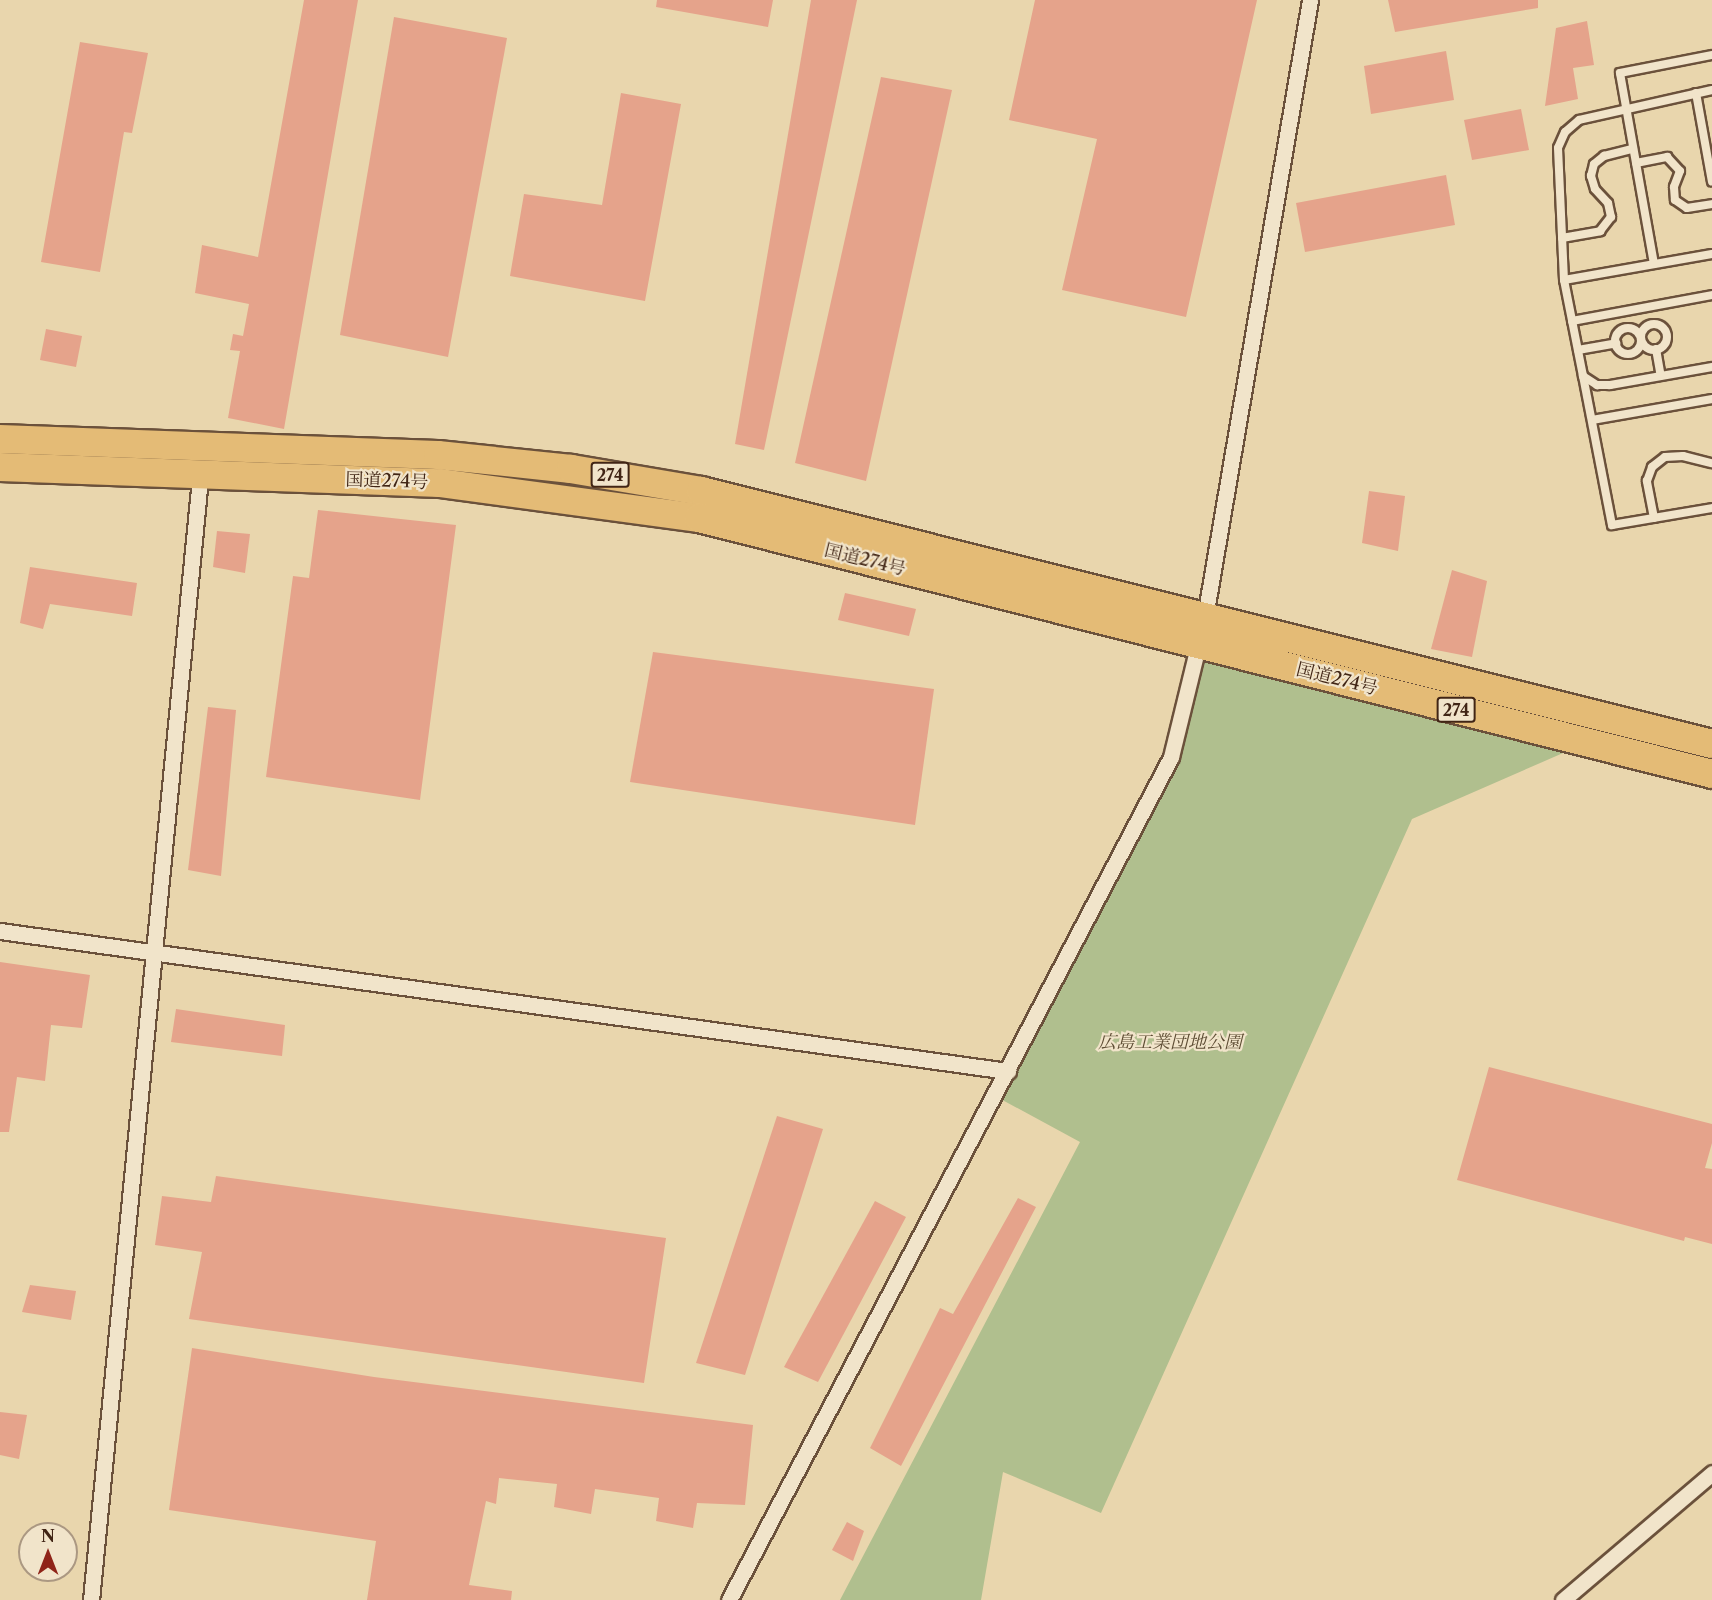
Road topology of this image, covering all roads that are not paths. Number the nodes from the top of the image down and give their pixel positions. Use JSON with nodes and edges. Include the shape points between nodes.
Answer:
{"nodes":[{"id":1,"x":1310,"y":0,"type":"edge"},
{"id":2,"x":1712,"y":55,"type":"edge"},
{"id":3,"x":1712,"y":90,"type":"edge"},
{"id":4,"x":1696,"y":93,"type":"junction"},
{"id":5,"x":1626,"y":108,"type":"junction"},
{"id":6,"x":1708,"y":140,"type":"edge"},
{"id":7,"x":1633,"y":149,"type":"junction"},
{"id":8,"x":1636,"y":163,"type":"junction"},
{"id":9,"x":1712,"y":182,"type":"edge"},
{"id":10,"x":1712,"y":204,"type":"edge"},
{"id":11,"x":1562,"y":238,"type":"junction"},
{"id":12,"x":1712,"y":254,"type":"edge"},
{"id":13,"x":1654,"y":264,"type":"junction"},
{"id":14,"x":1564,"y":280,"type":"junction"},
{"id":15,"x":1712,"y":295,"type":"edge"},
{"id":16,"x":1572,"y":321,"type":"junction"},
{"id":17,"x":1641,"y":339,"type":"junction"},
{"id":18,"x":1616,"y":343,"type":"junction"},
{"id":19,"x":1656,"y":349,"type":"junction"},
{"id":20,"x":1578,"y":350,"type":"junction"},
{"id":21,"x":1712,"y":367,"type":"edge"},
{"id":22,"x":1583,"y":376,"type":"junction"},
{"id":23,"x":1660,"y":376,"type":"junction"},
{"id":24,"x":1712,"y":399,"type":"edge"},
{"id":25,"x":1592,"y":420,"type":"junction"},
{"id":26,"x":0,"y":439,"type":"edge"},
{"id":27,"x":203,"y":446,"type":"junction"},
{"id":28,"x":1712,"y":463,"type":"edge"},
{"id":29,"x":0,"y":467,"type":"edge"},
{"id":30,"x":201,"y":474,"type":"junction"},
{"id":31,"x":1712,"y":508,"type":"edge"},
{"id":32,"x":1654,"y":518,"type":"junction"},
{"id":33,"x":1203,"y":631,"type":"junction"},
{"id":34,"x":1712,"y":744,"type":"edge"},
{"id":35,"x":1712,"y":774,"type":"edge"},
{"id":36,"x":0,"y":931,"type":"edge"},
{"id":37,"x":154,"y":952,"type":"junction"},
{"id":38,"x":1008,"y":1071,"type":"junction"},
{"id":39,"x":1712,"y":1473,"type":"edge"},
{"id":40,"x":91,"y":1600,"type":"edge"},
{"id":41,"x":729,"y":1600,"type":"edge"},
{"id":42,"x":1563,"y":1600,"type":"edge"}],
"edges":[{"from":1,"to":33,"type":"street"},
{"from":2,"to":5,"type":"lane","via":[[1620,73]]},
{"from":3,"to":4,"type":"lane"},
{"from":4,"to":5,"type":"lane"},
{"from":4,"to":6,"type":"lane"},
{"from":5,"to":7,"type":"lane"},
{"from":5,"to":11,"type":"lane","via":[[1579,120],[1565,132],[1558,148]]},
{"from":6,"to":9,"type":"lane"},
{"from":7,"to":8,"type":"lane"},
{"from":7,"to":11,"type":"lane","via":[[1604,156],[1594,164],[1591,176],[1595,189],[1608,203],[1611,217],[1600,231]]},
{"from":8,"to":10,"type":"lane","via":[[1668,157],[1680,171],[1674,187],[1675,200],[1688,207]]},
{"from":8,"to":13,"type":"lane"},
{"from":11,"to":14,"type":"lane"},
{"from":12,"to":13,"type":"lane"},
{"from":13,"to":14,"type":"lane"},
{"from":14,"to":16,"type":"lane"},
{"from":15,"to":16,"type":"lane"},
{"from":16,"to":20,"type":"lane"},
{"from":17,"to":18,"type":"lane","via":[[1633,329],[1624,329]]},
{"from":17,"to":18,"type":"lane","via":[[1640,347],[1630,354],[1622,352]]},
{"from":17,"to":19,"type":"lane","via":[[1645,346]]},
{"from":17,"to":19,"type":"lane","via":[[1649,325],[1662,327],[1666,338]]},
{"from":18,"to":20,"type":"lane"},
{"from":19,"to":23,"type":"lane"},
{"from":20,"to":22,"type":"lane"},
{"from":21,"to":23,"type":"lane"},
{"from":22,"to":23,"type":"lane","via":[[1597,385],[1610,385]]},
{"from":22,"to":25,"type":"lane"},
{"from":24,"to":25,"type":"lane"},
{"from":25,"to":32,"type":"lane","via":[[1612,525]]},
{"from":26,"to":27,"type":"highway","name":"国道274号","number":"274"},
{"from":27,"to":30,"type":"street"},
{"from":27,"to":33,"type":"highway","name":"国道274号","number":"274","via":[[438,455],[571,469],[701,491]]},
{"from":28,"to":32,"type":"lane","via":[[1683,456],[1665,457],[1652,467],[1647,481]]},
{"from":29,"to":30,"type":"highway","name":"国道274号","number":"274"},
{"from":30,"to":33,"type":"highway","name":"国道274号","number":"274","via":[[440,483],[554,495],[699,518]]},
{"from":30,"to":37,"type":"street"},
{"from":31,"to":32,"type":"lane"},
{"from":33,"to":34,"type":"highway","name":"国道274号","number":"274"},
{"from":33,"to":35,"type":"highway","name":"国道274号","number":"274"},
{"from":33,"to":38,"type":"street","via":[[1171,757]]},
{"from":36,"to":37,"type":"street"},
{"from":37,"to":38,"type":"street"},
{"from":37,"to":40,"type":"street"},
{"from":38,"to":41,"type":"street"},
{"from":39,"to":42,"type":"street"}]}
